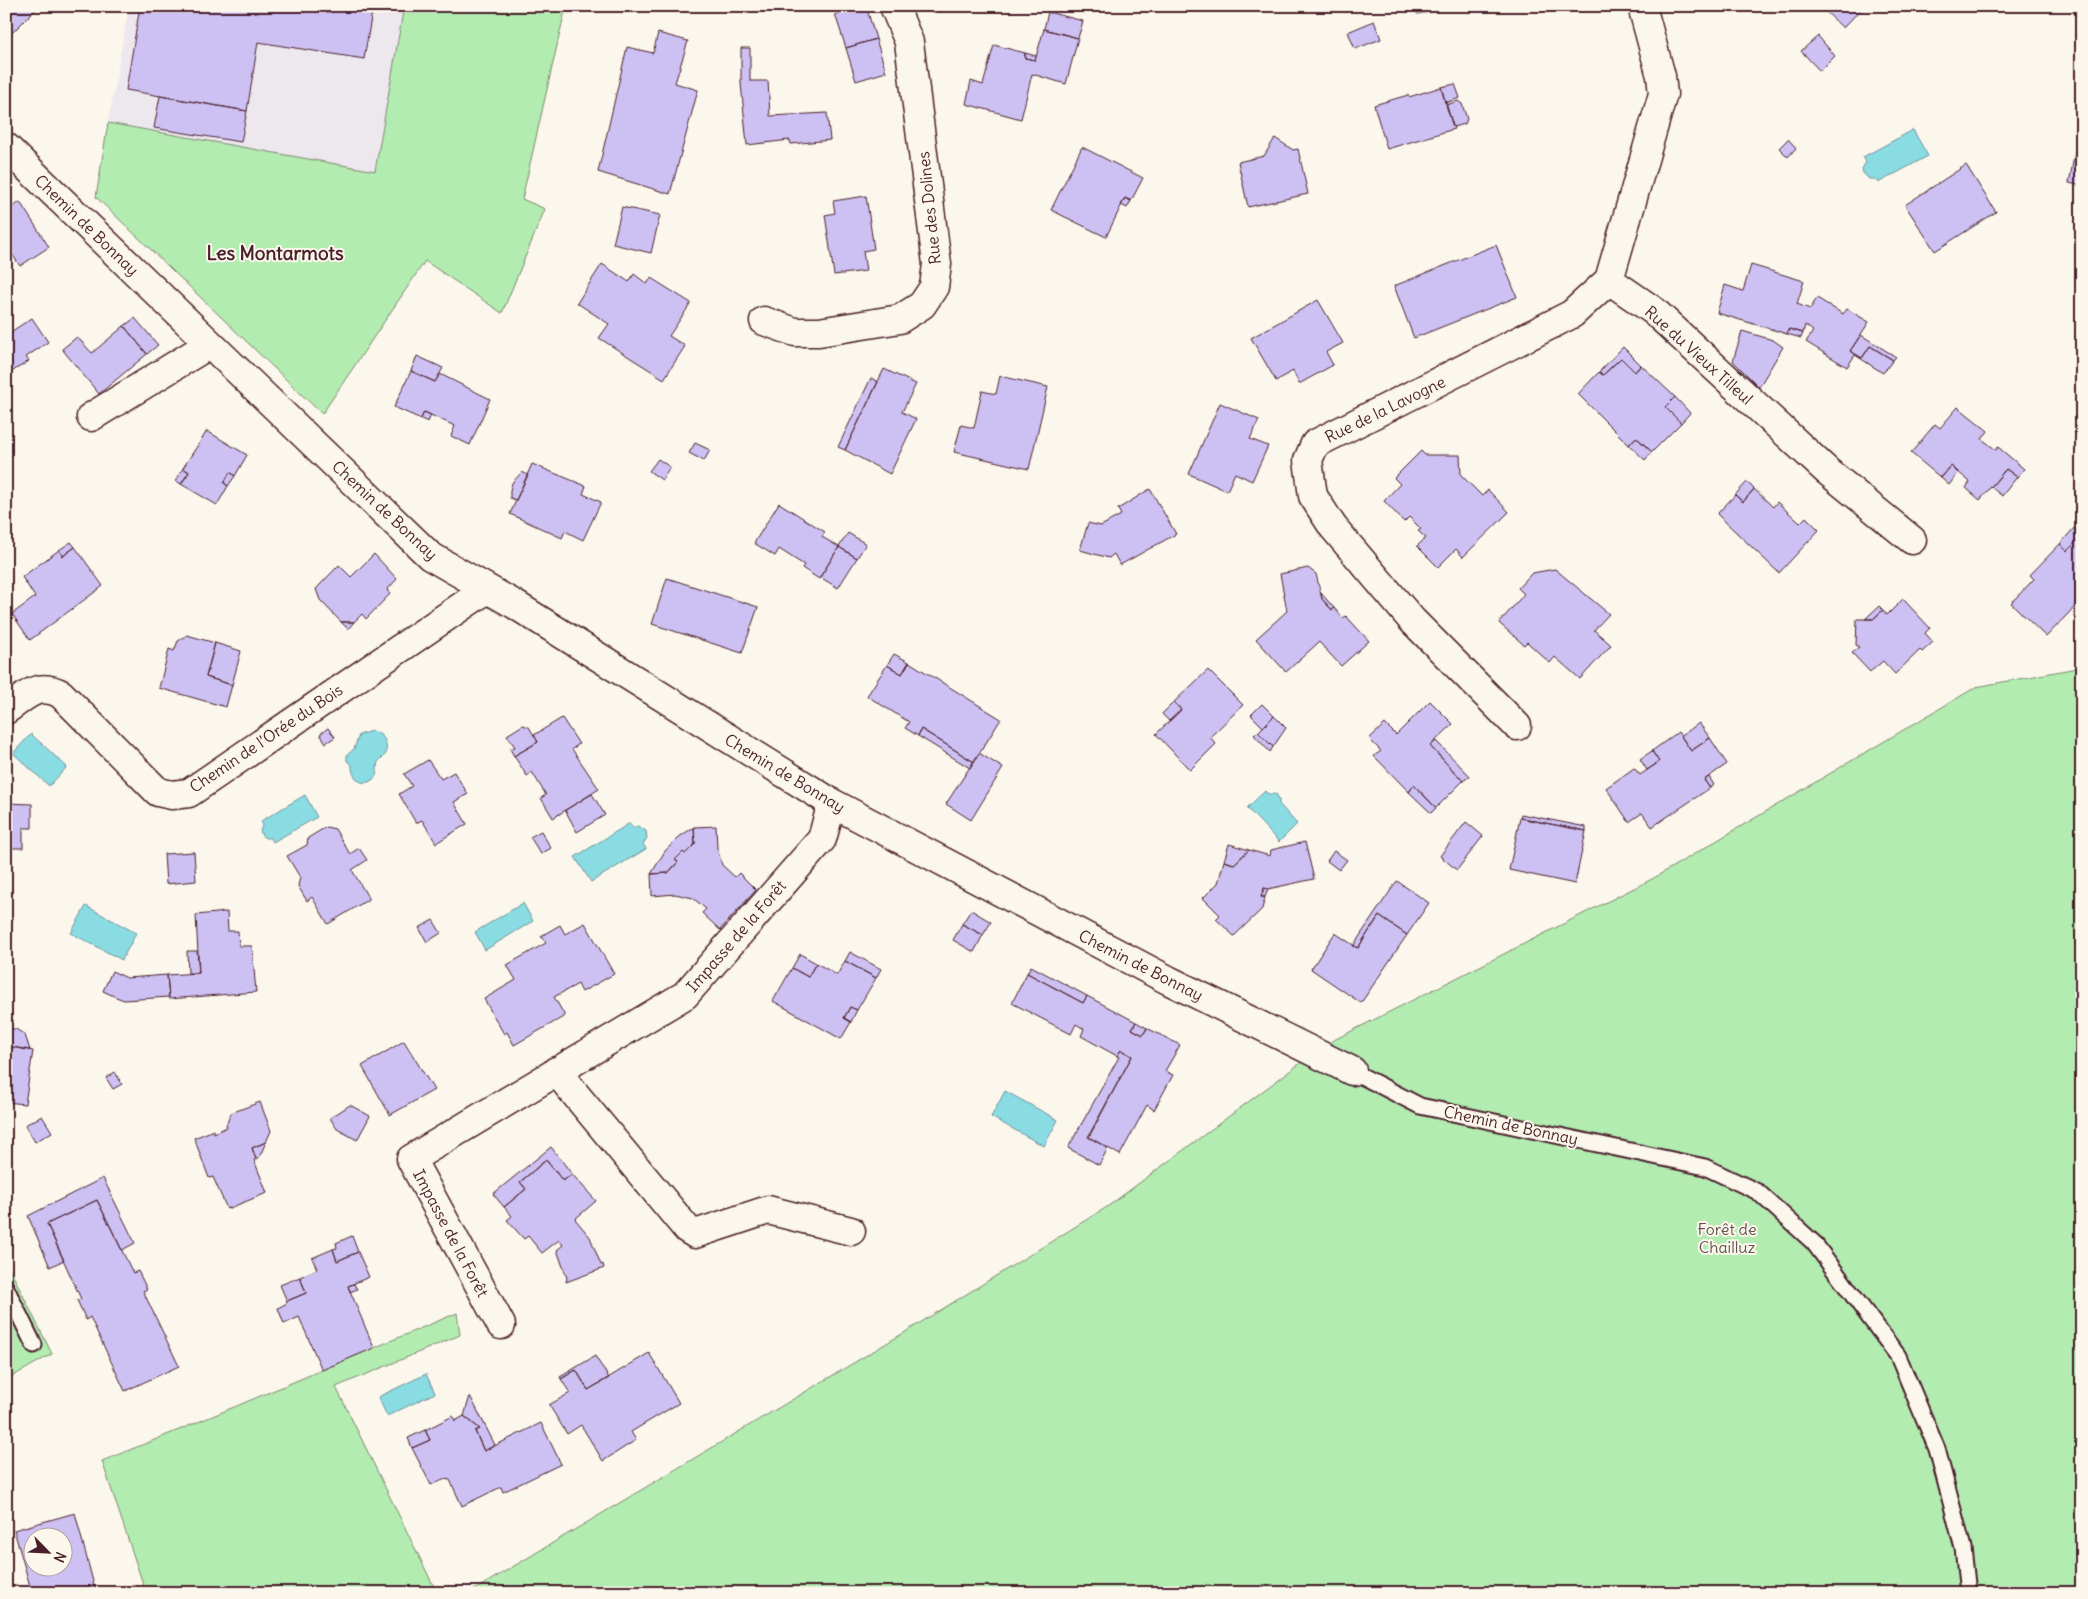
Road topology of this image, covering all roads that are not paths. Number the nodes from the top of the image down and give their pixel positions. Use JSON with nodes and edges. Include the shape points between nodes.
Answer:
{"nodes":[{"id":1,"x":894,"y":6,"type":"edge"},
{"id":2,"x":1642,"y":6,"type":"edge"},
{"id":3,"x":6,"y":147,"type":"edge"},
{"id":4,"x":1609,"y":280,"type":"junction"},
{"id":5,"x":764,"y":321,"type":"dead end"},
{"id":6,"x":210,"y":344,"type":"junction"},
{"id":7,"x":91,"y":417,"type":"dead end"},
{"id":8,"x":1912,"y":540,"type":"dead end"},
{"id":9,"x":487,"y":589,"type":"junction"},
{"id":10,"x":6,"y":710,"type":"edge"},
{"id":11,"x":1518,"y":726,"type":"dead end"},
{"id":12,"x":832,"y":803,"type":"junction"},
{"id":13,"x":556,"y":1071,"type":"junction"},
{"id":14,"x":1352,"y":1071,"type":"joint"},
{"id":15,"x":851,"y":1230,"type":"dead end"},
{"id":16,"x":6,"y":1288,"type":"edge"},
{"id":17,"x":501,"y":1325,"type":"dead end"},
{"id":18,"x":34,"y":1345,"type":"dead end"},
{"id":19,"x":1968,"y":1593,"type":"edge"}],
"edges":[{"from":1,"to":5,"type":"street","name":"Rue des Dolines","via":[[909,42],[937,264],[934,287],[922,305],[900,319],[819,332],[795,332]]},
{"from":2,"to":4,"type":"street","via":[[1663,94]]},
{"from":3,"to":6,"type":"street","name":"Chemin de Bonnay"},
{"from":4,"to":8,"type":"street","name":"Rue du Vieux Tilleul","via":[[1654,311],[1827,471]]},
{"from":4,"to":11,"type":"street","name":"Rue de la Lavogne","via":[[1572,314],[1315,444],[1308,460],[1313,496],[1333,527],[1412,620]]},
{"from":6,"to":7,"type":"street"},
{"from":6,"to":9,"type":"street","name":"Chemin de Bonnay","via":[[430,556]]},
{"from":9,"to":10,"type":"street","name":"Chemin de l’Orée du Bois","via":[[189,793],[172,795],[158,792],[61,694],[50,688],[34,690]]},
{"from":9,"to":12,"type":"street","name":"Chemin de Bonnay"},
{"from":12,"to":13,"type":"street","name":"Impasse de la Forêt","via":[[822,839],[684,995]]},
{"from":12,"to":14,"type":"street","name":"Chemin de Bonnay","via":[[1168,980]]},
{"from":13,"to":15,"type":"street","via":[[687,1230],[694,1234],[768,1210]]},
{"from":13,"to":17,"type":"street","name":"Impasse de la Forêt","via":[[411,1159]]},
{"from":14,"to":19,"type":"lane","name":"Chemin de Bonnay","via":[[1420,1106],[1705,1167],[1758,1192],[1814,1243],[1898,1356],[1937,1449],[1962,1548]]},
{"from":16,"to":18,"type":"lane"}]}
